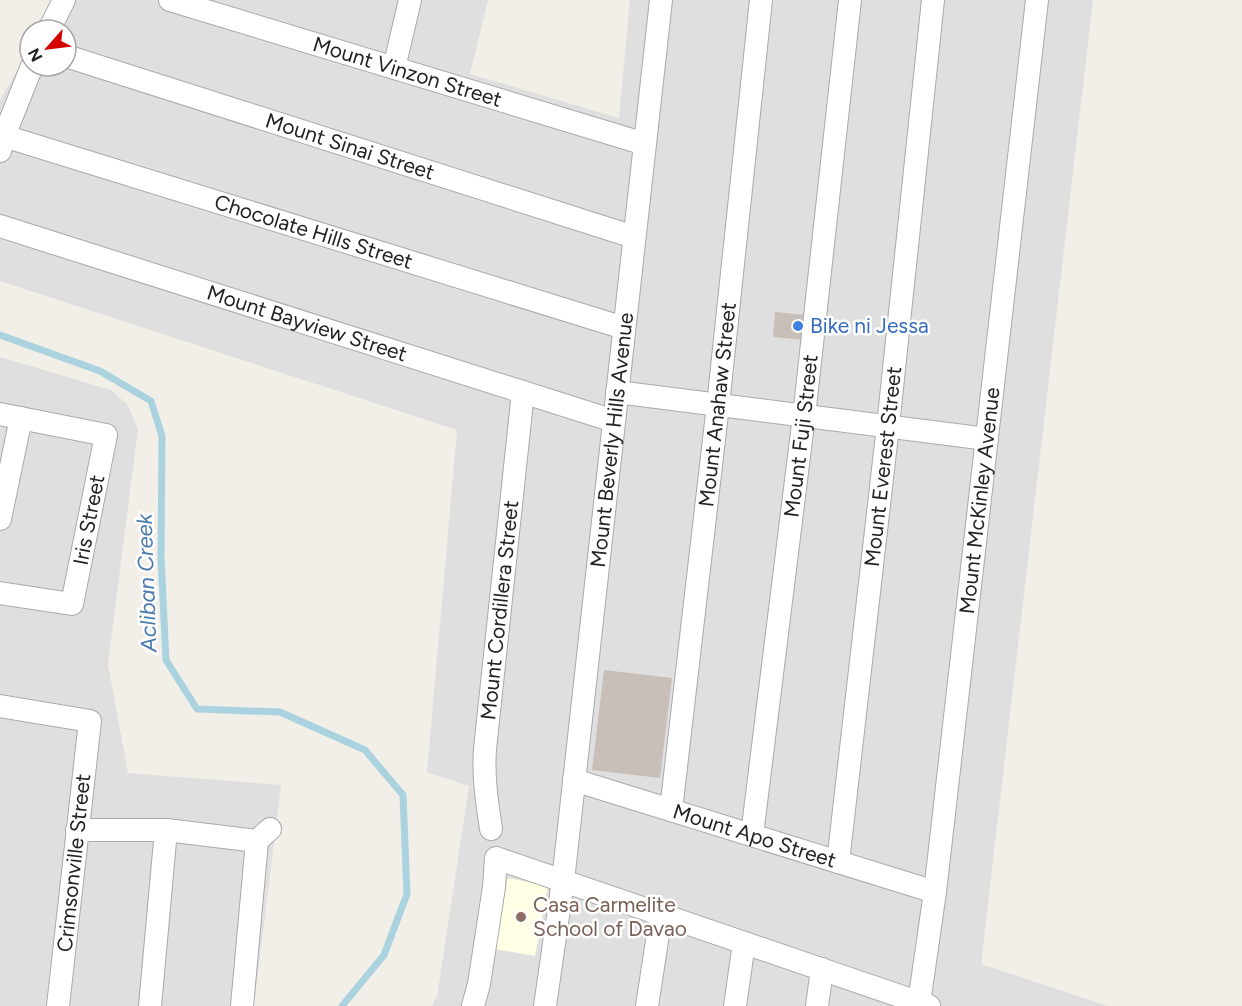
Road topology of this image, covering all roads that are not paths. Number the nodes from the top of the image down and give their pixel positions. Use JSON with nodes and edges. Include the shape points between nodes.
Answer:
{"nodes":[{"id":1,"x":63,"y":0,"type":"edge"},
{"id":2,"x":170,"y":0,"type":"edge"},
{"id":3,"x":410,"y":0,"type":"edge"},
{"id":4,"x":661,"y":0,"type":"edge"},
{"id":5,"x":761,"y":0,"type":"edge"},
{"id":6,"x":850,"y":0,"type":"edge"},
{"id":7,"x":933,"y":0,"type":"edge"},
{"id":8,"x":1037,"y":0,"type":"edge"},
{"id":9,"x":55,"y":18,"type":"edge"},
{"id":10,"x":78,"y":60,"type":"edge"},
{"id":11,"x":394,"y":68,"type":"junction"},
{"id":12,"x":27,"y":78,"type":"edge"},
{"id":13,"x":2,"y":144,"type":"edge"},
{"id":14,"x":645,"y":144,"type":"junction"},
{"id":15,"x":0,"y":226,"type":"edge"},
{"id":16,"x":634,"y":237,"type":"junction"},
{"id":17,"x":624,"y":328,"type":"junction"},
{"id":18,"x":523,"y":392,"type":"junction"},
{"id":19,"x":617,"y":393,"type":"junction"},
{"id":20,"x":718,"y":405,"type":"junction"},
{"id":21,"x":11,"y":416,"type":"edge"},
{"id":22,"x":804,"y":416,"type":"junction"},
{"id":23,"x":614,"y":421,"type":"junction"},
{"id":24,"x":888,"y":426,"type":"junction"},
{"id":25,"x":987,"y":439,"type":"junction"},
{"id":26,"x":0,"y":519,"type":"edge"},
{"id":27,"x":0,"y":593,"type":"edge"},
{"id":28,"x":0,"y":706,"type":"edge"},
{"id":29,"x":574,"y":780,"type":"junction"},
{"id":30,"x":670,"y":810,"type":"junction"},
{"id":31,"x":491,"y":829,"type":"dead end"},
{"id":32,"x":77,"y":830,"type":"junction"},
{"id":33,"x":166,"y":830,"type":"junction"},
{"id":34,"x":752,"y":835,"type":"junction"},
{"id":35,"x":838,"y":862,"type":"junction"},
{"id":36,"x":563,"y":881,"type":"junction"},
{"id":37,"x":936,"y":892,"type":"junction"},
{"id":38,"x":661,"y":915,"type":"junction"},
{"id":39,"x":744,"y":943,"type":"junction"},
{"id":40,"x":822,"y":969,"type":"junction"},
{"id":41,"x":924,"y":1004,"type":"edge"},
{"id":42,"x":58,"y":1006,"type":"edge"},
{"id":43,"x":150,"y":1006,"type":"edge"},
{"id":44,"x":242,"y":1006,"type":"edge"},
{"id":45,"x":473,"y":1006,"type":"edge"},
{"id":46,"x":545,"y":1006,"type":"edge"},
{"id":47,"x":647,"y":1006,"type":"edge"},
{"id":48,"x":735,"y":1006,"type":"edge"},
{"id":49,"x":817,"y":1006,"type":"edge"}],
"edges":[{"from":1,"to":9,"type":"street"},
{"from":2,"to":11,"type":"street","name":"Mount Vinzon Street"},
{"from":3,"to":11,"type":"street"},
{"from":4,"to":14,"type":"street","name":"Mount Beverly Hills Avenue"},
{"from":5,"to":20,"type":"street","name":"Mount Anahaw Street"},
{"from":6,"to":22,"type":"street","name":"Mount Fuji Street"},
{"from":7,"to":24,"type":"street","name":"Mount Everest Street"},
{"from":8,"to":25,"type":"street","name":"Mount McKinley Avenue"},
{"from":10,"to":16,"type":"street","name":"Mount Sinai Street"},
{"from":11,"to":14,"type":"street","name":"Mount Vinzon Street"},
{"from":12,"to":13,"type":"street"},
{"from":13,"to":17,"type":"street","name":"Chocolate Hills Street"},
{"from":14,"to":16,"type":"street","name":"Mount Beverly Hills Avenue"},
{"from":15,"to":18,"type":"street","name":"Mount Bayview Street"},
{"from":16,"to":17,"type":"street","name":"Mount Beverly Hills Avenue"},
{"from":17,"to":19,"type":"street","name":"Mount Beverly Hills Avenue"},
{"from":18,"to":23,"type":"street","name":"Mount Bayview Street"},
{"from":18,"to":31,"type":"street","name":"Mount Cordillera Street","via":[[485,760]]},
{"from":19,"to":20,"type":"street"},
{"from":19,"to":23,"type":"street","name":"Mount Beverly Hills Avenue"},
{"from":20,"to":22,"type":"street"},
{"from":20,"to":30,"type":"street","name":"Mount Anahaw Street"},
{"from":21,"to":26,"type":"street"},
{"from":21,"to":27,"type":"street","name":"Iris Street","via":[[106,435],[72,604]]},
{"from":22,"to":24,"type":"street"},
{"from":22,"to":34,"type":"street","name":"Mount Fuji Street"},
{"from":23,"to":29,"type":"street","name":"Mount Beverly Hills Avenue"},
{"from":24,"to":25,"type":"street"},
{"from":24,"to":35,"type":"street","name":"Mount Everest Street"},
{"from":25,"to":37,"type":"street","name":"Mount McKinley Avenue"},
{"from":28,"to":32,"type":"street","name":"Crimsonville Street","via":[[90,721]]},
{"from":29,"to":30,"type":"street","name":"Mount Apo Street"},
{"from":29,"to":36,"type":"street","name":"Mount Beverly Hills Avenue"},
{"from":30,"to":34,"type":"street","name":"Mount Apo Street"},
{"from":32,"to":33,"type":"street"},
{"from":32,"to":42,"type":"street","name":"Crimsonville Street"},
{"from":33,"to":43,"type":"street"},
{"from":33,"to":44,"type":"street","via":[[263,835]]},
{"from":34,"to":35,"type":"street","name":"Mount Apo Street"},
{"from":35,"to":37,"type":"street","name":"Mount Apo Street"},
{"from":36,"to":38,"type":"street"},
{"from":36,"to":45,"type":"street","via":[[496,858]]},
{"from":36,"to":46,"type":"street","name":"Mount Beverly Hills Avenue"},
{"from":37,"to":41,"type":"street","name":"Mount McKinley Avenue"},
{"from":38,"to":39,"type":"street"},
{"from":38,"to":47,"type":"street"},
{"from":39,"to":40,"type":"street"},
{"from":39,"to":48,"type":"street"},
{"from":40,"to":41,"type":"street"},
{"from":40,"to":49,"type":"street"}]}
